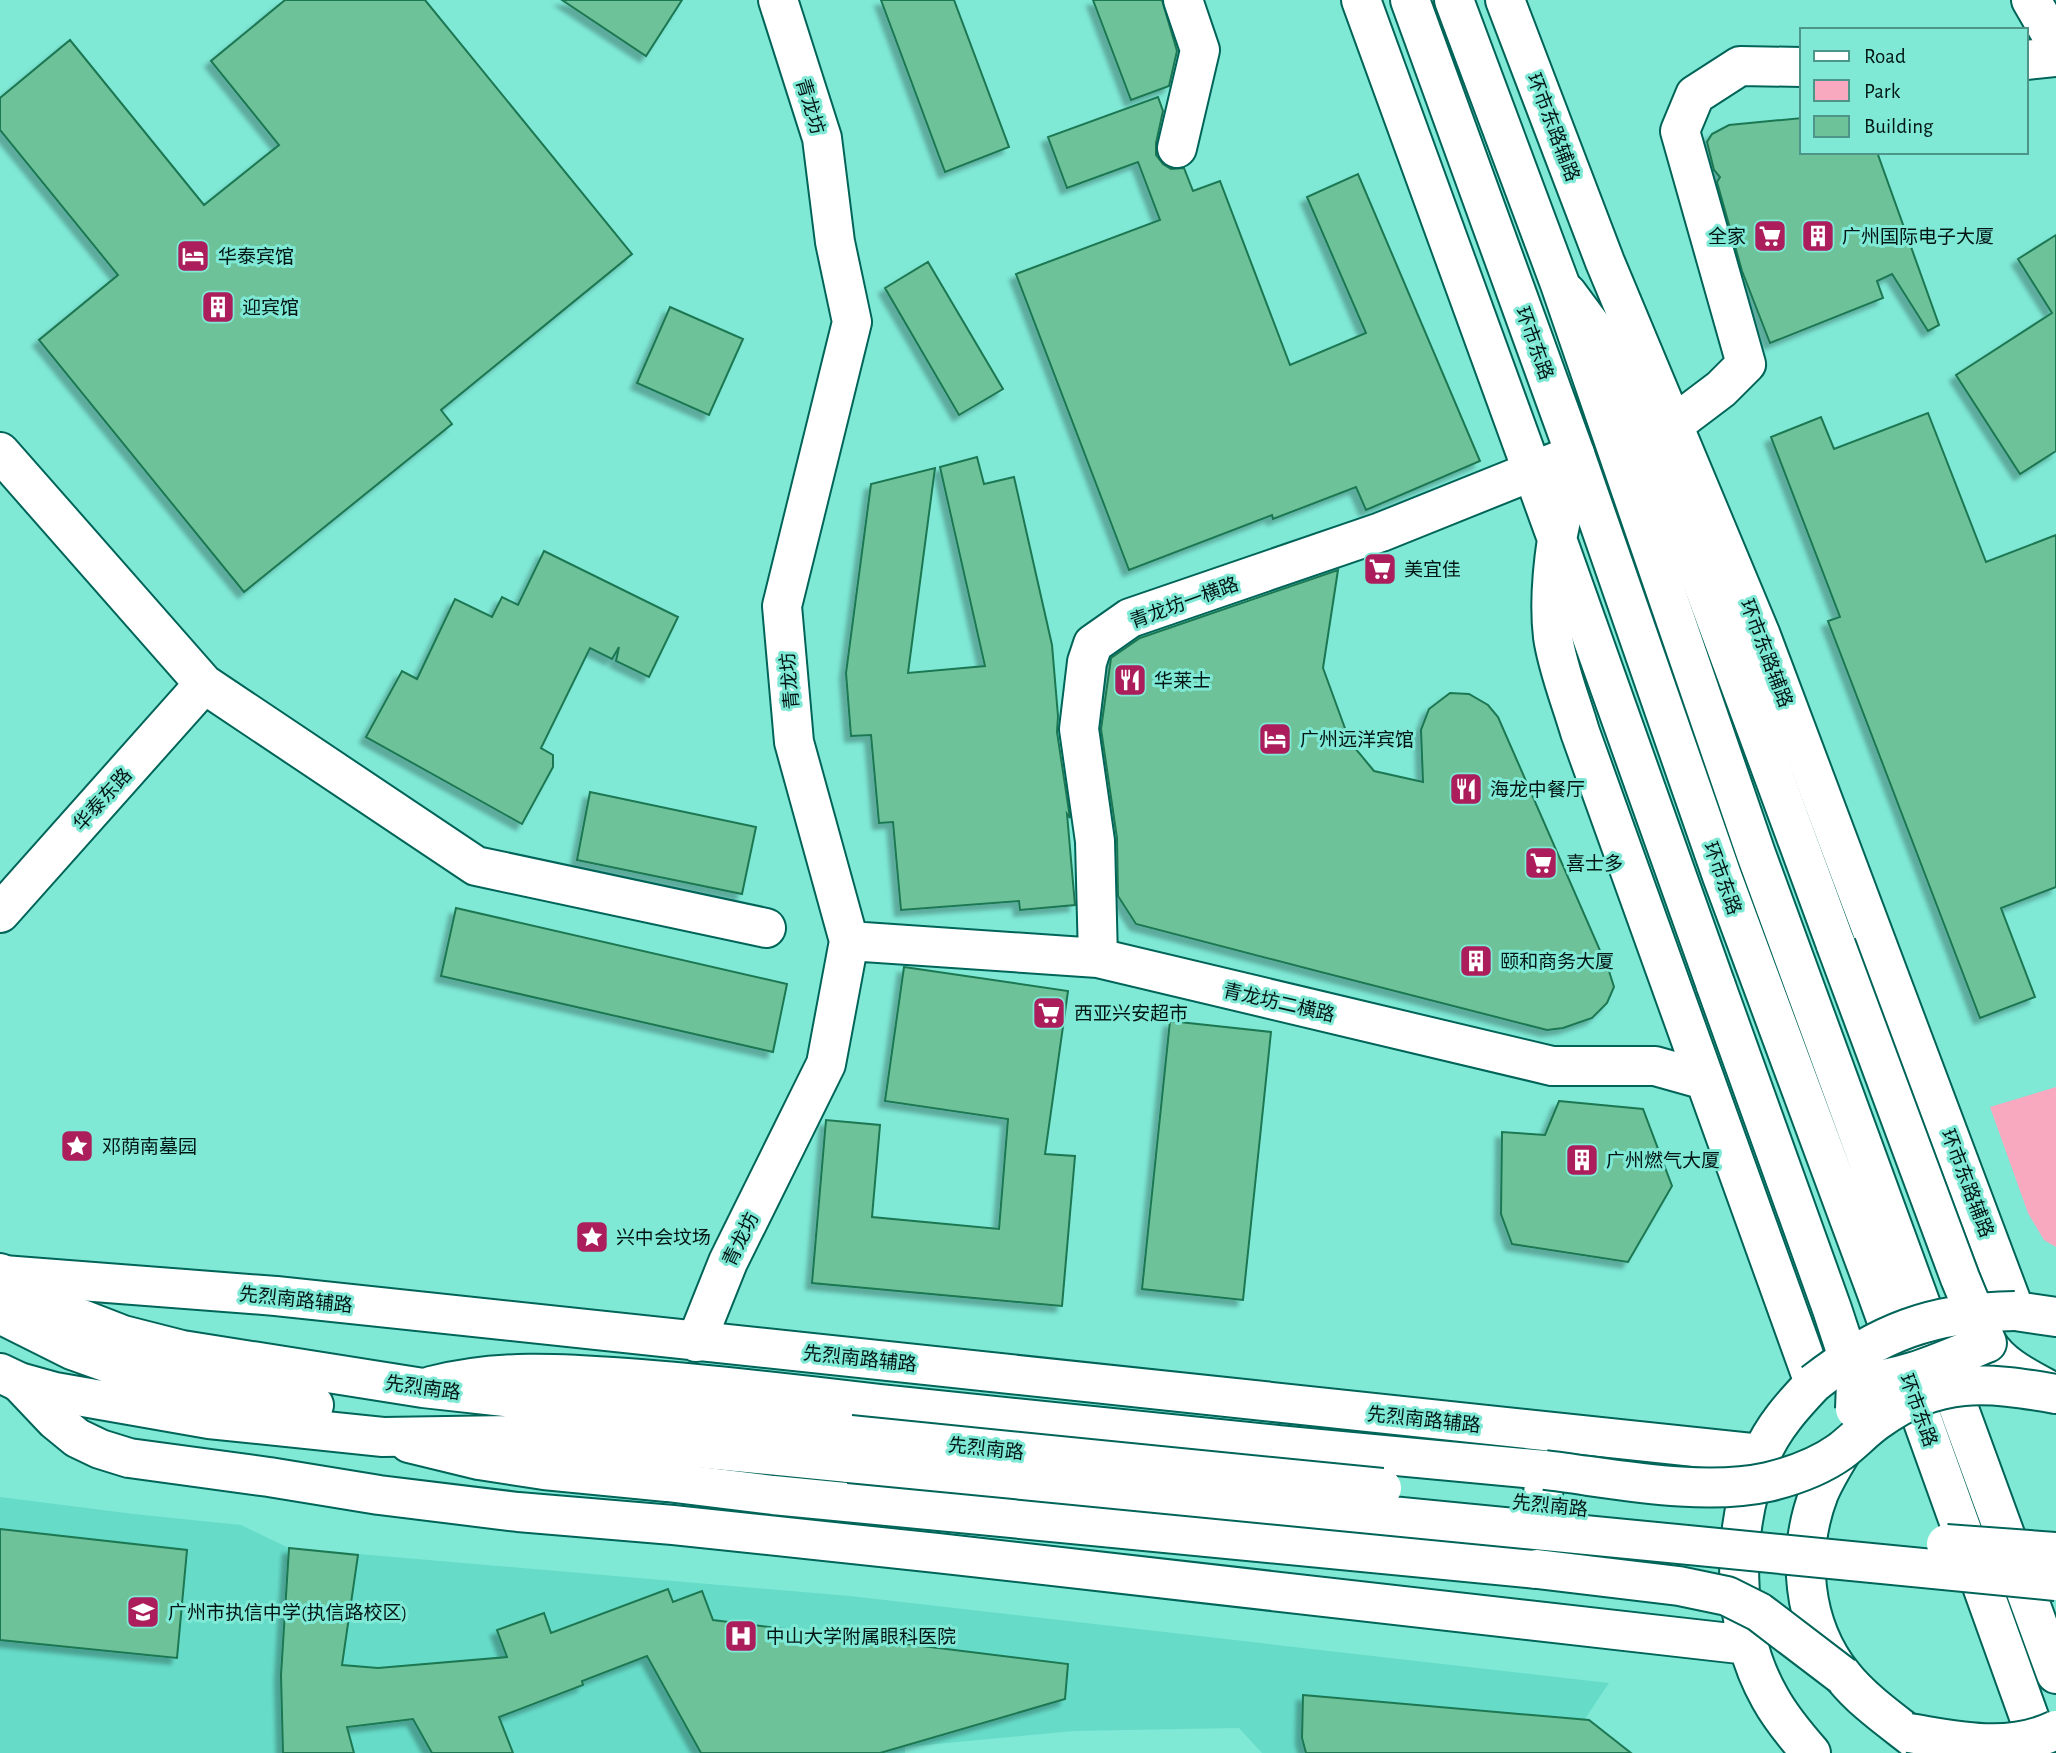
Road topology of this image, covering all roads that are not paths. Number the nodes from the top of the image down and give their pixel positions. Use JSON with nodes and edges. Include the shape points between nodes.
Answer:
{"nodes":[{"id":1,"x":778,"y":0,"type":"edge"},
{"id":2,"x":1183,"y":0,"type":"edge"},
{"id":3,"x":1361,"y":0,"type":"edge"},
{"id":4,"x":1410,"y":0,"type":"edge"},
{"id":5,"x":1454,"y":0,"type":"edge"},
{"id":6,"x":1505,"y":0,"type":"edge"},
{"id":7,"x":2031,"y":0,"type":"edge"},
{"id":8,"x":2056,"y":43,"type":"edge"},
{"id":9,"x":2056,"y":57,"type":"edge"},
{"id":10,"x":2028,"y":60,"type":"edge"},
{"id":11,"x":1800,"y":67,"type":"edge"},
{"id":12,"x":1177,"y":148,"type":"dead end"},
{"id":13,"x":1605,"y":262,"type":"junction"},
{"id":14,"x":1560,"y":284,"type":"junction"},
{"id":15,"x":1616,"y":359,"type":"junction"},
{"id":16,"x":1672,"y":426,"type":"junction"},
{"id":17,"x":0,"y":452,"type":"edge"},
{"id":18,"x":1575,"y":454,"type":"junction"},
{"id":19,"x":1624,"y":470,"type":"junction"},
{"id":20,"x":1532,"y":471,"type":"junction"},
{"id":21,"x":1557,"y":539,"type":"junction"},
{"id":22,"x":204,"y":684,"type":"junction"},
{"id":23,"x":0,"y":913,"type":"edge"},
{"id":24,"x":766,"y":928,"type":"dead end"},
{"id":25,"x":849,"y":941,"type":"junction"},
{"id":26,"x":1098,"y":958,"type":"junction"},
{"id":27,"x":1705,"y":1080,"type":"junction"},
{"id":28,"x":1,"y":1274,"type":"edge"},
{"id":29,"x":2015,"y":1311,"type":"junction"},
{"id":30,"x":0,"y":1314,"type":"edge"},
{"id":31,"x":2056,"y":1317,"type":"edge"},
{"id":32,"x":696,"y":1342,"type":"junction"},
{"id":33,"x":1987,"y":1343,"type":"junction"},
{"id":34,"x":6,"y":1382,"type":"edge"},
{"id":35,"x":1856,"y":1382,"type":"junction"},
{"id":36,"x":1814,"y":1383,"type":"junction"},
{"id":37,"x":423,"y":1388,"type":"junction"},
{"id":38,"x":2056,"y":1394,"type":"edge"},
{"id":39,"x":518,"y":1435,"type":"junction"},
{"id":40,"x":383,"y":1437,"type":"junction"},
{"id":41,"x":849,"y":1449,"type":"junction"},
{"id":42,"x":1842,"y":1451,"type":"junction"},
{"id":43,"x":1761,"y":1454,"type":"junction"},
{"id":44,"x":1545,"y":1470,"type":"junction"},
{"id":45,"x":2056,"y":1552,"type":"edge"},
{"id":46,"x":1991,"y":1566,"type":"junction"},
{"id":47,"x":1537,"y":1570,"type":"junction"},
{"id":48,"x":2056,"y":1581,"type":"edge"},
{"id":49,"x":1748,"y":1645,"type":"junction"},
{"id":50,"x":2056,"y":1674,"type":"edge"},
{"id":51,"x":1843,"y":1676,"type":"junction"},
{"id":52,"x":2056,"y":1730,"type":"edge"},
{"id":53,"x":1920,"y":1743,"type":"edge"},
{"id":54,"x":1811,"y":1753,"type":"edge"},
{"id":55,"x":2042,"y":1753,"type":"edge"}],
"edges":[{"from":1,"to":25,"type":"main road","name":"青龙坊","via":[[822,138],[835,242],[852,322],[782,607],[794,742]]},
{"from":2,"to":12,"type":"main road","via":[[1200,50]]},
{"from":3,"to":20,"type":"main road"},
{"from":4,"to":18,"type":"main road","name":"环市东路"},
{"from":5,"to":14,"type":"main road","name":"环市东路"},
{"from":6,"to":13,"type":"main road","name":"环市东路辅路"},
{"from":7,"to":8,"type":"main road"},
{"from":9,"to":10,"type":"main road"},
{"from":11,"to":16,"type":"main road","via":[[1740,66],[1695,95],[1680,131],[1746,364],[1721,390]]},
{"from":13,"to":15,"type":"main road"},
{"from":13,"to":16,"type":"main road","name":"环市东路辅路"},
{"from":14,"to":15,"type":"main road"},
{"from":14,"to":19,"type":"main road","name":"环市东路"},
{"from":15,"to":16,"type":"main road"},
{"from":15,"to":19,"type":"main road"},
{"from":15,"to":33,"type":"main road","bridge":true},
{"from":16,"to":29,"type":"main road","name":"环市东路辅路","via":[[1760,633]]},
{"from":17,"to":22,"type":"main road"},
{"from":18,"to":20,"type":"main road","name":"青龙坊一横路"},
{"from":18,"to":21,"type":"main road"},
{"from":18,"to":46,"type":"main road","name":"环市东路","via":[[1713,850]]},
{"from":19,"to":50,"type":"main road","name":"环市东路","via":[[1760,867]]},
{"from":20,"to":21,"type":"main road"},
{"from":20,"to":26,"type":"main road","name":"青龙坊一横路","via":[[1381,532],[1130,618],[1093,644],[1079,729],[1095,841]]},
{"from":21,"to":27,"type":"main road","via":[[1551,612],[1559,664]]},
{"from":21,"to":35,"type":"main road","bridge":true},
{"from":22,"to":23,"type":"main road","name":"华泰东路"},
{"from":22,"to":24,"type":"main road","via":[[476,866]]},
{"from":25,"to":26,"type":"main road","name":"青龙坊二横路"},
{"from":25,"to":32,"type":"main road","name":"青龙坊","via":[[826,1064],[729,1262]]},
{"from":26,"to":27,"type":"main road","name":"青龙坊二横路","via":[[1552,1066],[1656,1066]]},
{"from":27,"to":36,"type":"main road"},
{"from":28,"to":32,"type":"main road","name":"先烈南路辅路","via":[[276,1296]]},
{"from":28,"to":37,"type":"main road","name":"先烈南路","via":[[74,1316],[123,1335],[182,1350]]},
{"from":29,"to":31,"type":"main road"},
{"from":29,"to":36,"type":"main road","bridge":true,"via":[[1979,1311],[1931,1320],[1873,1343]]},
{"from":30,"to":39,"type":"main road","name":"先烈南路","via":[[72,1350],[159,1381]]},
{"from":32,"to":43,"type":"main road","name":"先烈南路辅路"},
{"from":33,"to":35,"type":"main road","bridge":true,"via":[[1898,1376]]},
{"from":33,"to":38,"type":"main road","bridge":true,"via":[[2014,1370]]},
{"from":34,"to":40,"type":"main road","name":"先烈南路","via":[[209,1419]]},
{"from":34,"to":49,"type":"main road","via":[[76,1437],[129,1458],[517,1512],[937,1553]]},
{"from":35,"to":42,"type":"main road","bridge":true,"via":[[1854,1417]]},
{"from":36,"to":43,"type":"main road","via":[[1789,1409]]},
{"from":37,"to":41,"type":"main road","name":"先烈南路"},
{"from":37,"to":44,"type":"main road","via":[[467,1376],[509,1373],[680,1382]]},
{"from":38,"to":42,"type":"main road","bridge":true,"via":[[1984,1384],[1935,1391],[1892,1409]]},
{"from":39,"to":40,"type":"main road","name":"先烈南路"},
{"from":39,"to":41,"type":"main road","name":"先烈南路"},
{"from":40,"to":47,"type":"main road","via":[[544,1470]]},
{"from":41,"to":46,"type":"main road","name":"先烈南路","bridge":true},
{"from":42,"to":44,"type":"main road","bridge":true,"via":[[1793,1475],[1736,1487]]},
{"from":42,"to":51,"type":"main road","bridge":true,"via":[[1820,1492],[1805,1554],[1812,1612]]},
{"from":43,"to":49,"type":"main road","bridge":true,"via":[[1745,1508],[1738,1564]]},
{"from":44,"to":47,"type":"main road","bridge":true},
{"from":45,"to":46,"type":"main road","bridge":true},
{"from":46,"to":48,"type":"main road","bridge":true},
{"from":46,"to":55,"type":"main road","name":"环市东路"},
{"from":47,"to":51,"type":"main road","bridge":true,"via":[[1727,1596],[1759,1612]]},
{"from":49,"to":54,"type":"main road","via":[[1769,1697]]},
{"from":51,"to":53,"type":"main road"},
{"from":52,"to":53,"type":"main road","bridge":true,"via":[[2005,1744]]}]}
